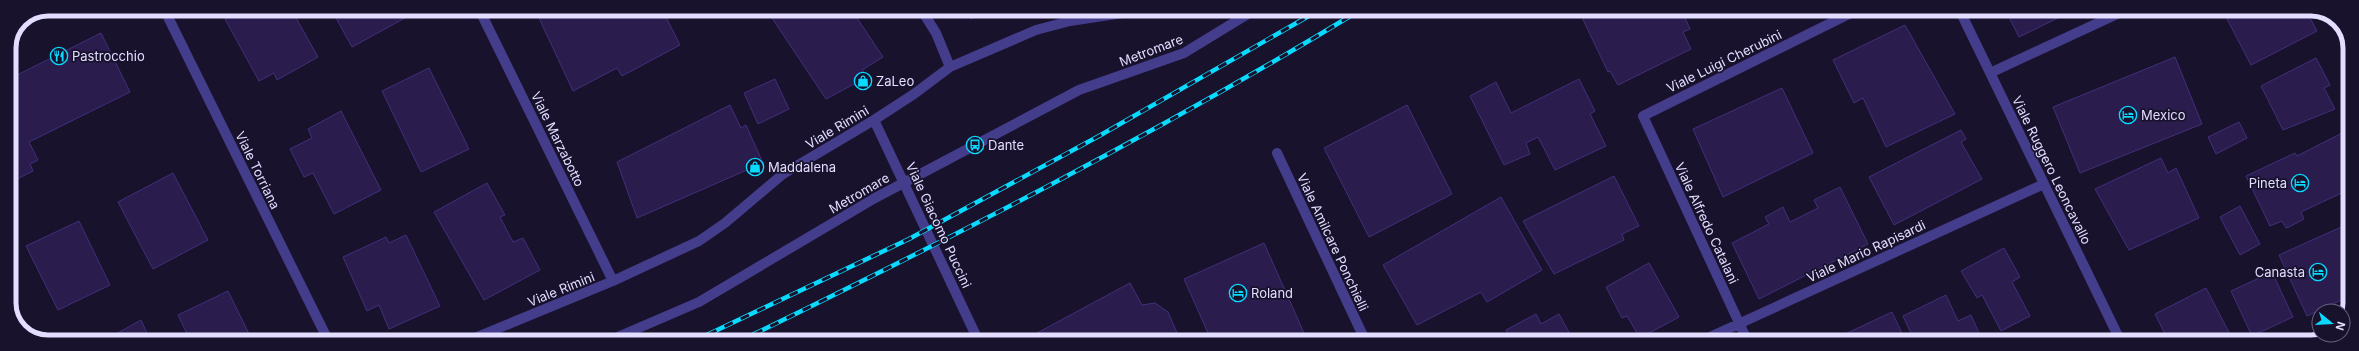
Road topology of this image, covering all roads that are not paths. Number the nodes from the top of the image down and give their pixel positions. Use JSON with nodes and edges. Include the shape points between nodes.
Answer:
{"nodes":[{"id":1,"x":167,"y":16,"type":"edge"},
{"id":2,"x":482,"y":16,"type":"edge"},
{"id":3,"x":925,"y":16,"type":"edge"},
{"id":4,"x":1099,"y":16,"type":"edge"},
{"id":5,"x":1245,"y":16,"type":"edge"},
{"id":6,"x":1845,"y":16,"type":"edge"},
{"id":7,"x":1962,"y":16,"type":"edge"},
{"id":8,"x":2113,"y":16,"type":"edge"},
{"id":9,"x":950,"y":67,"type":"junction"},
{"id":10,"x":1990,"y":73,"type":"junction"},
{"id":11,"x":1643,"y":116,"type":"joint"},
{"id":12,"x":874,"y":120,"type":"junction"},
{"id":13,"x":1277,"y":153,"type":"dead end"},
{"id":14,"x":2044,"y":184,"type":"junction"},
{"id":15,"x":614,"y":281,"type":"junction"},
{"id":16,"x":1739,"y":324,"type":"junction"},
{"id":17,"x":326,"y":335,"type":"edge"},
{"id":18,"x":482,"y":335,"type":"edge"},
{"id":19,"x":622,"y":335,"type":"edge"},
{"id":20,"x":976,"y":335,"type":"edge"},
{"id":21,"x":1363,"y":335,"type":"edge"},
{"id":22,"x":1715,"y":335,"type":"edge"},
{"id":23,"x":1744,"y":335,"type":"edge"},
{"id":24,"x":2118,"y":335,"type":"edge"}],
"edges":[{"from":1,"to":17,"type":"street","name":"Viale Torriana"},
{"from":2,"to":15,"type":"street","name":"Viale Marzabotto"},
{"from":3,"to":9,"type":"street","via":[[936,33]]},
{"from":4,"to":9,"type":"street","name":"Viale Rimini","via":[[1070,20],[1036,30]]},
{"from":5,"to":19,"type":"street","name":"Metromare","bridge":true,"via":[[1184,53],[1079,90],[875,198],[698,302]]},
{"from":6,"to":11,"type":"street","name":"Viale Luigi Cherubini"},
{"from":7,"to":10,"type":"street","name":"Viale Ruggero Leoncavallo"},
{"from":8,"to":10,"type":"street"},
{"from":9,"to":12,"type":"street","name":"Viale Rimini"},
{"from":10,"to":14,"type":"street","name":"Viale Ruggero Leoncavallo"},
{"from":11,"to":16,"type":"street","name":"Viale Alfredo Catalani"},
{"from":12,"to":15,"type":"street","name":"Viale Rimini","via":[[783,174],[725,223],[699,241]]},
{"from":12,"to":20,"type":"street","name":"Viale Giacomo Puccini"},
{"from":13,"to":21,"type":"street","name":"Viale Amilcare Ponchielli"},
{"from":14,"to":16,"type":"street","name":"Viale Mario Rapisardi"},
{"from":14,"to":24,"type":"street","name":"Viale Ruggero Leoncavallo"},
{"from":15,"to":18,"type":"street","name":"Viale Rimini"},
{"from":16,"to":22,"type":"street","name":"Viale Mario Rapisardi"},
{"from":16,"to":23,"type":"street","name":"Viale Alfredo Catalani"}]}
